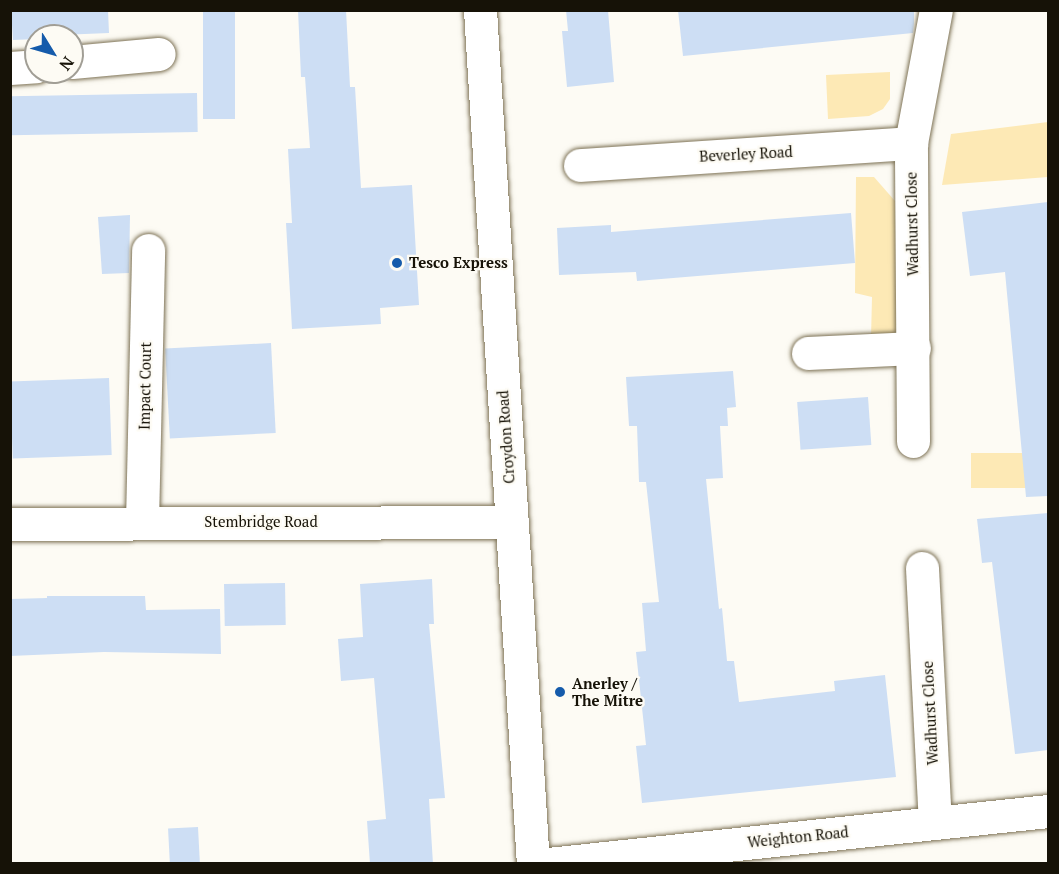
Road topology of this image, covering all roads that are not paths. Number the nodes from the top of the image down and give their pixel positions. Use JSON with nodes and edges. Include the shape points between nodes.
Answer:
{"nodes":[{"id":1,"x":480,"y":10,"type":"edge"},
{"id":2,"x":936,"y":10,"type":"edge"},
{"id":3,"x":159,"y":54,"type":"dead end"},
{"id":4,"x":84,"y":61,"type":"edge"},
{"id":5,"x":911,"y":143,"type":"junction"},
{"id":6,"x":580,"y":165,"type":"dead end"},
{"id":7,"x":148,"y":250,"type":"dead end"},
{"id":8,"x":914,"y":348,"type":"junction"},
{"id":9,"x":808,"y":353,"type":"dead end"},
{"id":10,"x":913,"y":441,"type":"dead end"},
{"id":11,"x":142,"y":522,"type":"junction"},
{"id":12,"x":512,"y":522,"type":"junction"},
{"id":13,"x":10,"y":524,"type":"edge"},
{"id":14,"x":922,"y":568,"type":"dead end"},
{"id":15,"x":1048,"y":811,"type":"edge"},
{"id":16,"x":934,"y":822,"type":"junction"},
{"id":17,"x":533,"y":864,"type":"edge"},
{"id":18,"x":548,"y":864,"type":"edge"}],
"edges":[{"from":1,"to":12,"type":"street","name":"Croydon Road"},
{"from":2,"to":5,"type":"street","name":"Wadhurst Close"},
{"from":3,"to":4,"type":"street"},
{"from":5,"to":6,"type":"street","name":"Beverley Road"},
{"from":5,"to":8,"type":"street","name":"Wadhurst Close"},
{"from":7,"to":11,"type":"street","name":"Impact Court"},
{"from":8,"to":9,"type":"street"},
{"from":8,"to":10,"type":"street","name":"Wadhurst Close"},
{"from":11,"to":12,"type":"street","name":"Stembridge Road"},
{"from":11,"to":13,"type":"street","name":"Stembridge Road"},
{"from":12,"to":17,"type":"street","name":"Croydon Road"},
{"from":14,"to":16,"type":"street","name":"Wadhurst Close"},
{"from":15,"to":16,"type":"street","name":"Weighton Road"},
{"from":16,"to":18,"type":"street","name":"Weighton Road"}]}
